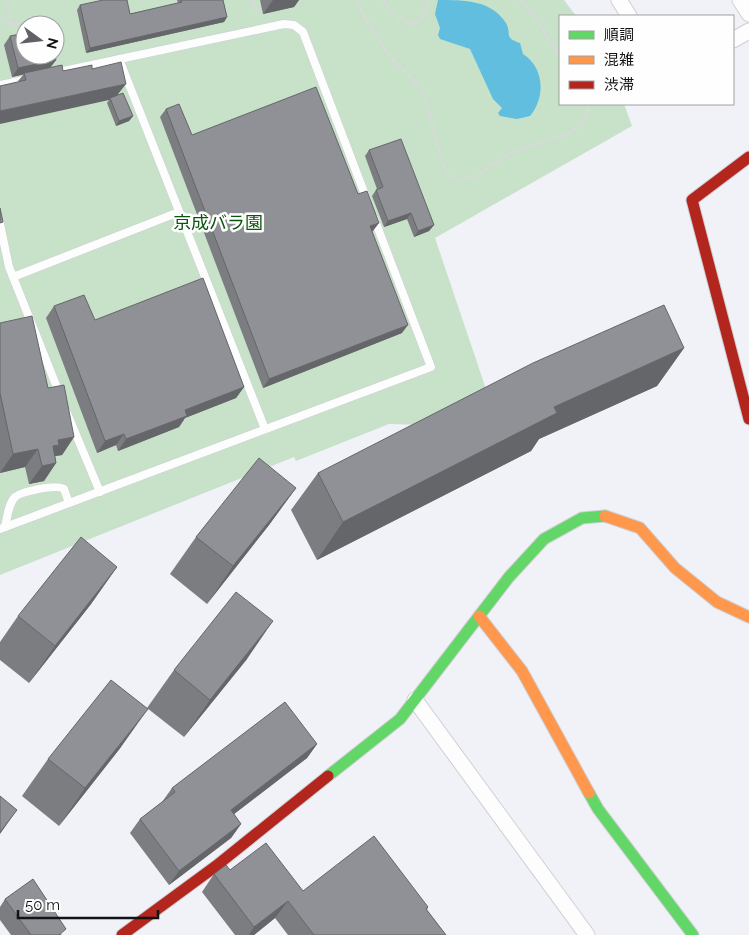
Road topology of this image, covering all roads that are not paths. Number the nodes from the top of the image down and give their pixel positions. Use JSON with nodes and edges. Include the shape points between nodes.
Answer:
{"nodes":[{"id":1,"x":619,"y":0,"type":"edge"},
{"id":2,"x":740,"y":0,"type":"edge"},
{"id":3,"x":749,"y":14,"type":"edge"},
{"id":4,"x":628,"y":15,"type":"edge"},
{"id":5,"x":749,"y":30,"type":"edge"},
{"id":6,"x":734,"y":39,"type":"edge"},
{"id":7,"x":119,"y":59,"type":"junction"},
{"id":8,"x":46,"y":75,"type":"edge"},
{"id":9,"x":37,"y":77,"type":"edge"},
{"id":10,"x":0,"y":85,"type":"edge"},
{"id":11,"x":749,"y":157,"type":"edge"},
{"id":12,"x":179,"y":212,"type":"junction"},
{"id":13,"x":0,"y":224,"type":"edge"},
{"id":14,"x":9,"y":267,"type":"junction"},
{"id":15,"x":0,"y":269,"type":"edge"},
{"id":16,"x":13,"y":277,"type":"junction"},
{"id":17,"x":749,"y":419,"type":"edge"},
{"id":18,"x":265,"y":430,"type":"junction"},
{"id":19,"x":100,"y":492,"type":"junction"},
{"id":20,"x":69,"y":503,"type":"junction"},
{"id":21,"x":2,"y":528,"type":"edge"},
{"id":22,"x":479,"y":616,"type":"junction"},
{"id":23,"x":749,"y":617,"type":"edge"},
{"id":24,"x":415,"y":700,"type":"junction"},
{"id":25,"x":122,"y":935,"type":"edge"},
{"id":26,"x":587,"y":935,"type":"edge"},
{"id":27,"x":693,"y":935,"type":"edge"}],
"edges":[{"from":1,"to":4,"type":"street"},
{"from":2,"to":3,"type":"street"},
{"from":5,"to":6,"type":"street"},
{"from":7,"to":8,"type":"lane"},
{"from":7,"to":12,"type":"lane"},
{"from":7,"to":18,"type":"lane","via":[[284,24],[294,25],[303,32],[431,367]]},
{"from":9,"to":10,"type":"lane"},
{"from":11,"to":17,"type":"street","via":[[692,200]]},
{"from":12,"to":16,"type":"lane"},
{"from":12,"to":18,"type":"lane"},
{"from":13,"to":14,"type":"lane"},
{"from":14,"to":15,"type":"lane"},
{"from":14,"to":16,"type":"lane"},
{"from":16,"to":19,"type":"lane"},
{"from":18,"to":19,"type":"lane"},
{"from":19,"to":20,"type":"lane"},
{"from":20,"to":21,"type":"lane"},
{"from":20,"to":21,"type":"lane","via":[[64,489],[56,486],[20,494],[11,504]]},
{"from":22,"to":23,"type":"street","via":[[544,539],[582,518],[608,516],[640,528],[675,568],[716,602]]},
{"from":22,"to":24,"type":"street"},
{"from":22,"to":27,"type":"street","via":[[522,671],[598,810]]},
{"from":24,"to":25,"type":"street","via":[[400,719],[216,866]]},
{"from":24,"to":26,"type":"street"}]}
